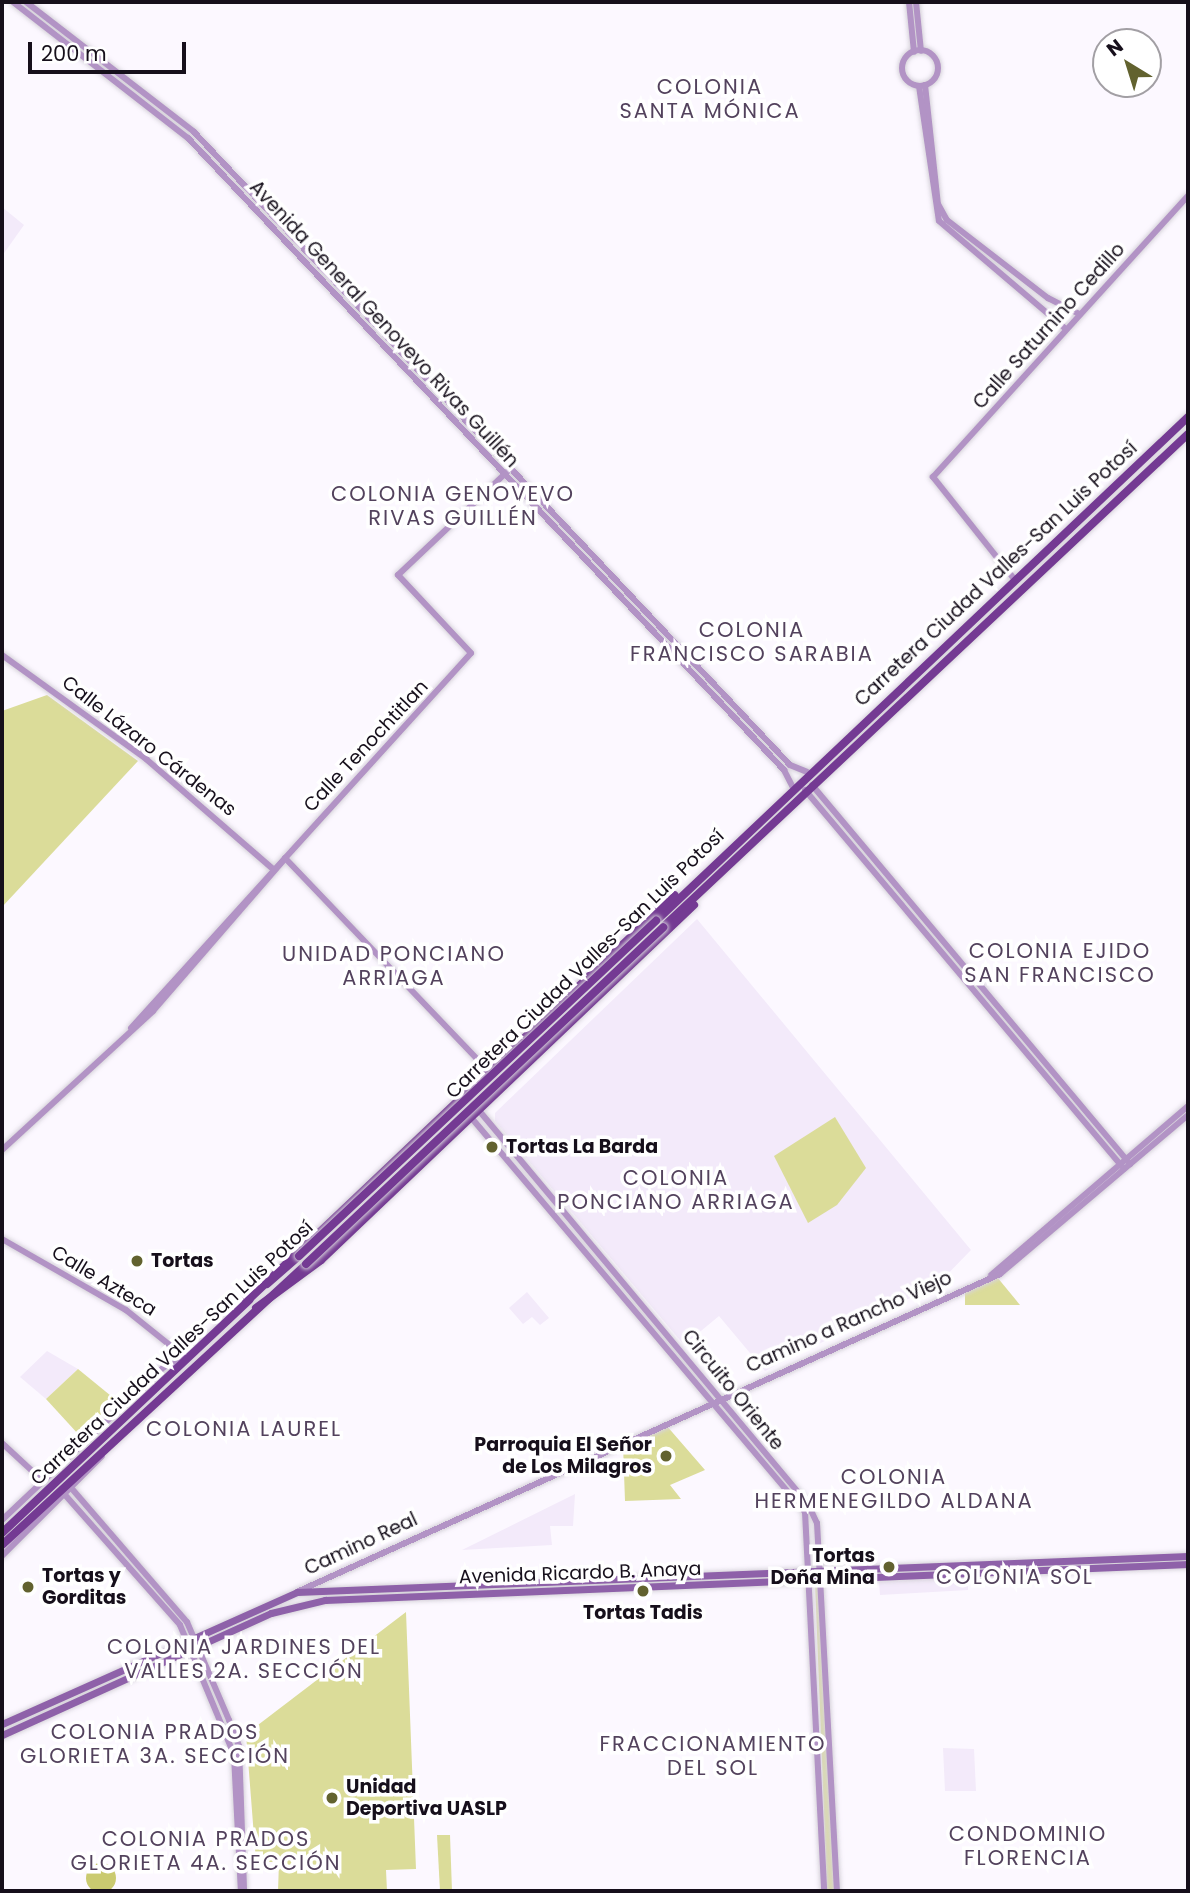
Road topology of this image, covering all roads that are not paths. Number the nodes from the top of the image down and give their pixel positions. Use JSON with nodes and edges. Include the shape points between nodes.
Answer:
{"nodes":[{"id":1,"x":13,"y":2,"type":"edge"},
{"id":2,"x":26,"y":2,"type":"edge"},
{"id":3,"x":909,"y":2,"type":"edge"},
{"id":4,"x":916,"y":2,"type":"edge"},
{"id":5,"x":918,"y":51,"type":"junction"},
{"id":6,"x":922,"y":86,"type":"junction"},
{"id":7,"x":1188,"y":196,"type":"edge"},
{"id":8,"x":1091,"y":303,"type":"junction"},
{"id":9,"x":1066,"y":307,"type":"junction"},
{"id":10,"x":1080,"y":314,"type":"junction"},
{"id":11,"x":1057,"y":319,"type":"junction"},
{"id":12,"x":1066,"y":329,"type":"junction"},
{"id":13,"x":1058,"y":339,"type":"junction"},
{"id":14,"x":1188,"y":417,"type":"edge"},
{"id":15,"x":1188,"y":434,"type":"edge"},
{"id":16,"x":511,"y":468,"type":"junction"},
{"id":17,"x":504,"y":474,"type":"junction"},
{"id":18,"x":1015,"y":580,"type":"junction"},
{"id":19,"x":2,"y":655,"type":"edge"},
{"id":20,"x":807,"y":772,"type":"junction"},
{"id":21,"x":792,"y":786,"type":"junction"},
{"id":22,"x":808,"y":787,"type":"junction"},
{"id":23,"x":284,"y":859,"type":"junction"},
{"id":24,"x":707,"y":869,"type":"junction"},
{"id":25,"x":274,"y":870,"type":"junction"},
{"id":26,"x":710,"y":883,"type":"junction"},
{"id":27,"x":659,"y":924,"type":"junction"},
{"id":28,"x":515,"y":1045,"type":"junction"},
{"id":29,"x":534,"y":1061,"type":"junction"},
{"id":30,"x":489,"y":1070,"type":"junction"},
{"id":31,"x":505,"y":1088,"type":"junction"},
{"id":32,"x":464,"y":1093,"type":"junction"},
{"id":33,"x":456,"y":1101,"type":"junction"},
{"id":34,"x":1188,"y":1106,"type":"edge"},
{"id":35,"x":481,"y":1111,"type":"junction"},
{"id":36,"x":442,"y":1114,"type":"junction"},
{"id":37,"x":1188,"y":1115,"type":"edge"},
{"id":38,"x":473,"y":1119,"type":"junction"},
{"id":39,"x":458,"y":1133,"type":"junction"},
{"id":40,"x":2,"y":1150,"type":"edge"},
{"id":41,"x":1125,"y":1164,"type":"junction"},
{"id":42,"x":1060,"y":1214,"type":"junction"},
{"id":43,"x":1066,"y":1220,"type":"junction"},
{"id":44,"x":2,"y":1239,"type":"edge"},
{"id":45,"x":998,"y":1271,"type":"junction"},
{"id":46,"x":246,"y":1302,"type":"junction"},
{"id":47,"x":256,"y":1308,"type":"junction"},
{"id":48,"x":186,"y":1358,"type":"junction"},
{"id":49,"x":719,"y":1397,"type":"junction"},
{"id":50,"x":711,"y":1401,"type":"junction"},
{"id":51,"x":2,"y":1443,"type":"edge"},
{"id":52,"x":107,"y":1447,"type":"junction"},
{"id":53,"x":43,"y":1481,"type":"junction"},
{"id":54,"x":73,"y":1490,"type":"junction"},
{"id":55,"x":795,"y":1495,"type":"junction"},
{"id":56,"x":66,"y":1496,"type":"junction"},
{"id":57,"x":2,"y":1520,"type":"edge"},
{"id":58,"x":18,"y":1524,"type":"junction"},
{"id":59,"x":2,"y":1533,"type":"edge"},
{"id":60,"x":2,"y":1545,"type":"edge"},
{"id":61,"x":2,"y":1556,"type":"edge"},
{"id":62,"x":1188,"y":1556,"type":"edge"},
{"id":63,"x":1188,"y":1564,"type":"edge"},
{"id":64,"x":823,"y":1574,"type":"junction"},
{"id":65,"x":812,"y":1575,"type":"junction"},
{"id":66,"x":297,"y":1592,"type":"junction"},
{"id":67,"x":192,"y":1644,"type":"junction"},
{"id":68,"x":2,"y":1724,"type":"edge"},
{"id":69,"x":2,"y":1735,"type":"edge"},
{"id":70,"x":242,"y":1887,"type":"edge"},
{"id":71,"x":824,"y":1891,"type":"edge"},
{"id":72,"x":837,"y":1891,"type":"edge"}],
"edges":[{"from":1,"to":17,"type":"street","name":"Avenida General Genovevo Rivas Guillén","via":[[183,133]]},
{"from":2,"to":16,"type":"street","name":"Avenida General Genovevo Rivas Guillén","via":[[188,126]]},
{"from":3,"to":5,"type":"street"},
{"from":4,"to":5,"type":"street"},
{"from":5,"to":6,"type":"street","via":[[938,68]]},
{"from":5,"to":6,"type":"street","via":[[902,72]]},
{"from":6,"to":9,"type":"street","via":[[942,214]]},
{"from":6,"to":11,"type":"street","via":[[939,221]]},
{"from":7,"to":8,"type":"street","name":"Calle Saturnino Cedillo"},
{"from":8,"to":9,"type":"street"},
{"from":8,"to":10,"type":"street","name":"Calle Saturnino Cedillo"},
{"from":9,"to":10,"type":"street"},
{"from":9,"to":11,"type":"street"},
{"from":10,"to":12,"type":"street","name":"Calle Saturnino Cedillo"},
{"from":11,"to":12,"type":"street"},
{"from":11,"to":13,"type":"street"},
{"from":12,"to":13,"type":"street","name":"Calle Saturnino Cedillo"},
{"from":13,"to":18,"type":"street","name":"Calle Saturnino Cedillo","via":[[933,477]]},
{"from":14,"to":18,"type":"main road","name":"Carretera Ciudad Valles-San Luis Potosí"},
{"from":15,"to":22,"type":"main road"},
{"from":16,"to":17,"type":"street"},
{"from":16,"to":20,"type":"street","name":"Avenida General Genovevo Rivas Guillén","via":[[790,765]]},
{"from":17,"to":21,"type":"street","name":"Avenida General Genovevo Rivas Guillén","via":[[784,770]]},
{"from":17,"to":23,"type":"street","name":"Calle Tenochtitlan","via":[[398,575],[471,653]]},
{"from":18,"to":20,"type":"main road","name":"Carretera Ciudad Valles-San Luis Potosí"},
{"from":19,"to":25,"type":"street","name":"Calle Lázaro Cárdenas","via":[[146,759]]},
{"from":20,"to":21,"type":"main road","name":"Carretera Ciudad Valles-San Luis Potosí"},
{"from":21,"to":24,"type":"main road","name":"Carretera Ciudad Valles-San Luis Potosí"},
{"from":22,"to":26,"type":"main road"},
{"from":22,"to":41,"type":"street"},
{"from":23,"to":25,"type":"street","name":"Calle Tenochtitlan"},
{"from":23,"to":30,"type":"street"},
{"from":24,"to":27,"type":"main road","name":"Carretera Ciudad Valles-San Luis Potosí"},
{"from":24,"to":28,"type":"main road"},
{"from":25,"to":40,"type":"street","name":"Calle Tenochtitlan","via":[[131,1028]]},
{"from":26,"to":27,"type":"main road"},
{"from":26,"to":29,"type":"main road"},
{"from":27,"to":46,"type":"main road","name":"Carretera Ciudad Valles-San Luis Potosí","bridge":true},
{"from":27,"to":47,"type":"main road","bridge":true},
{"from":28,"to":29,"type":"main road","via":[[519,1059]]},
{"from":28,"to":30,"type":"main road"},
{"from":29,"to":31,"type":"main road"},
{"from":30,"to":31,"type":"street"},
{"from":30,"to":32,"type":"main road"},
{"from":31,"to":35,"type":"main road"},
{"from":32,"to":33,"type":"main road"},
{"from":32,"to":35,"type":"street","name":"Circuito Oriente"},
{"from":33,"to":36,"type":"main road"},
{"from":33,"to":38,"type":"street","name":"Circuito Oriente"},
{"from":34,"to":41,"type":"street"},
{"from":35,"to":38,"type":"main road"},
{"from":35,"to":49,"type":"street","name":"Circuito Oriente"},
{"from":36,"to":39,"type":"main road"},
{"from":36,"to":46,"type":"main road"},
{"from":37,"to":41,"type":"street"},
{"from":38,"to":39,"type":"main road"},
{"from":38,"to":50,"type":"street","name":"Circuito Oriente"},
{"from":39,"to":47,"type":"main road","via":[[312,1268]]},
{"from":41,"to":42,"type":"street"},
{"from":41,"to":43,"type":"street"},
{"from":42,"to":43,"type":"street"},
{"from":42,"to":45,"type":"street"},
{"from":43,"to":45,"type":"street"},
{"from":44,"to":48,"type":"street","name":"Calle Azteca","via":[[126,1310]]},
{"from":45,"to":49,"type":"street","name":"Camino a Rancho Viejo"},
{"from":46,"to":48,"type":"main road","name":"Carretera Ciudad Valles-San Luis Potosí"},
{"from":47,"to":52,"type":"main road"},
{"from":48,"to":53,"type":"street","via":[[164,1367]]},
{"from":48,"to":58,"type":"main road","name":"Carretera Ciudad Valles-San Luis Potosí"},
{"from":49,"to":50,"type":"street","name":"Camino a Rancho Viejo"},
{"from":49,"to":55,"type":"street","name":"Circuito Oriente"},
{"from":50,"to":55,"type":"street","name":"Circuito Oriente"},
{"from":50,"to":66,"type":"street","name":"Camino Real"},
{"from":51,"to":53,"type":"street"},
{"from":52,"to":54,"type":"street"},
{"from":52,"to":58,"type":"main road"},
{"from":53,"to":57,"type":"street"},
{"from":54,"to":56,"type":"street"},
{"from":54,"to":67,"type":"street","via":[[161,1588]]},
{"from":55,"to":64,"type":"street","name":"Circuito Oriente","via":[[817,1523]]},
{"from":55,"to":65,"type":"street","name":"Circuito Oriente","via":[[810,1530]]},
{"from":56,"to":61,"type":"street"},
{"from":56,"to":67,"type":"street","via":[[155,1593]]},
{"from":58,"to":59,"type":"main road","name":"Carretera Ciudad Valles-San Luis Potosí"},
{"from":58,"to":60,"type":"main road"},
{"from":62,"to":64,"type":"main road","name":"Avenida Ricardo B. Anaya"},
{"from":63,"to":64,"type":"main road","name":"Avenida Ricardo B. Anaya"},
{"from":64,"to":65,"type":"main road","name":"Avenida Ricardo B. Anaya"},
{"from":64,"to":72,"type":"street","name":"Circuito Oriente"},
{"from":65,"to":66,"type":"main road","name":"Avenida Ricardo B. Anaya"},
{"from":65,"to":67,"type":"main road","name":"Avenida Ricardo B. Anaya","via":[[325,1600],[271,1613]]},
{"from":65,"to":71,"type":"street","name":"Circuito Oriente"},
{"from":66,"to":67,"type":"main road","name":"Avenida Ricardo B. Anaya"},
{"from":67,"to":68,"type":"main road","name":"Avenida Ricardo B. Anaya"},
{"from":67,"to":69,"type":"main road","name":"Avenida Ricardo B. Anaya"},
{"from":67,"to":70,"type":"street","via":[[234,1755]]}]}
